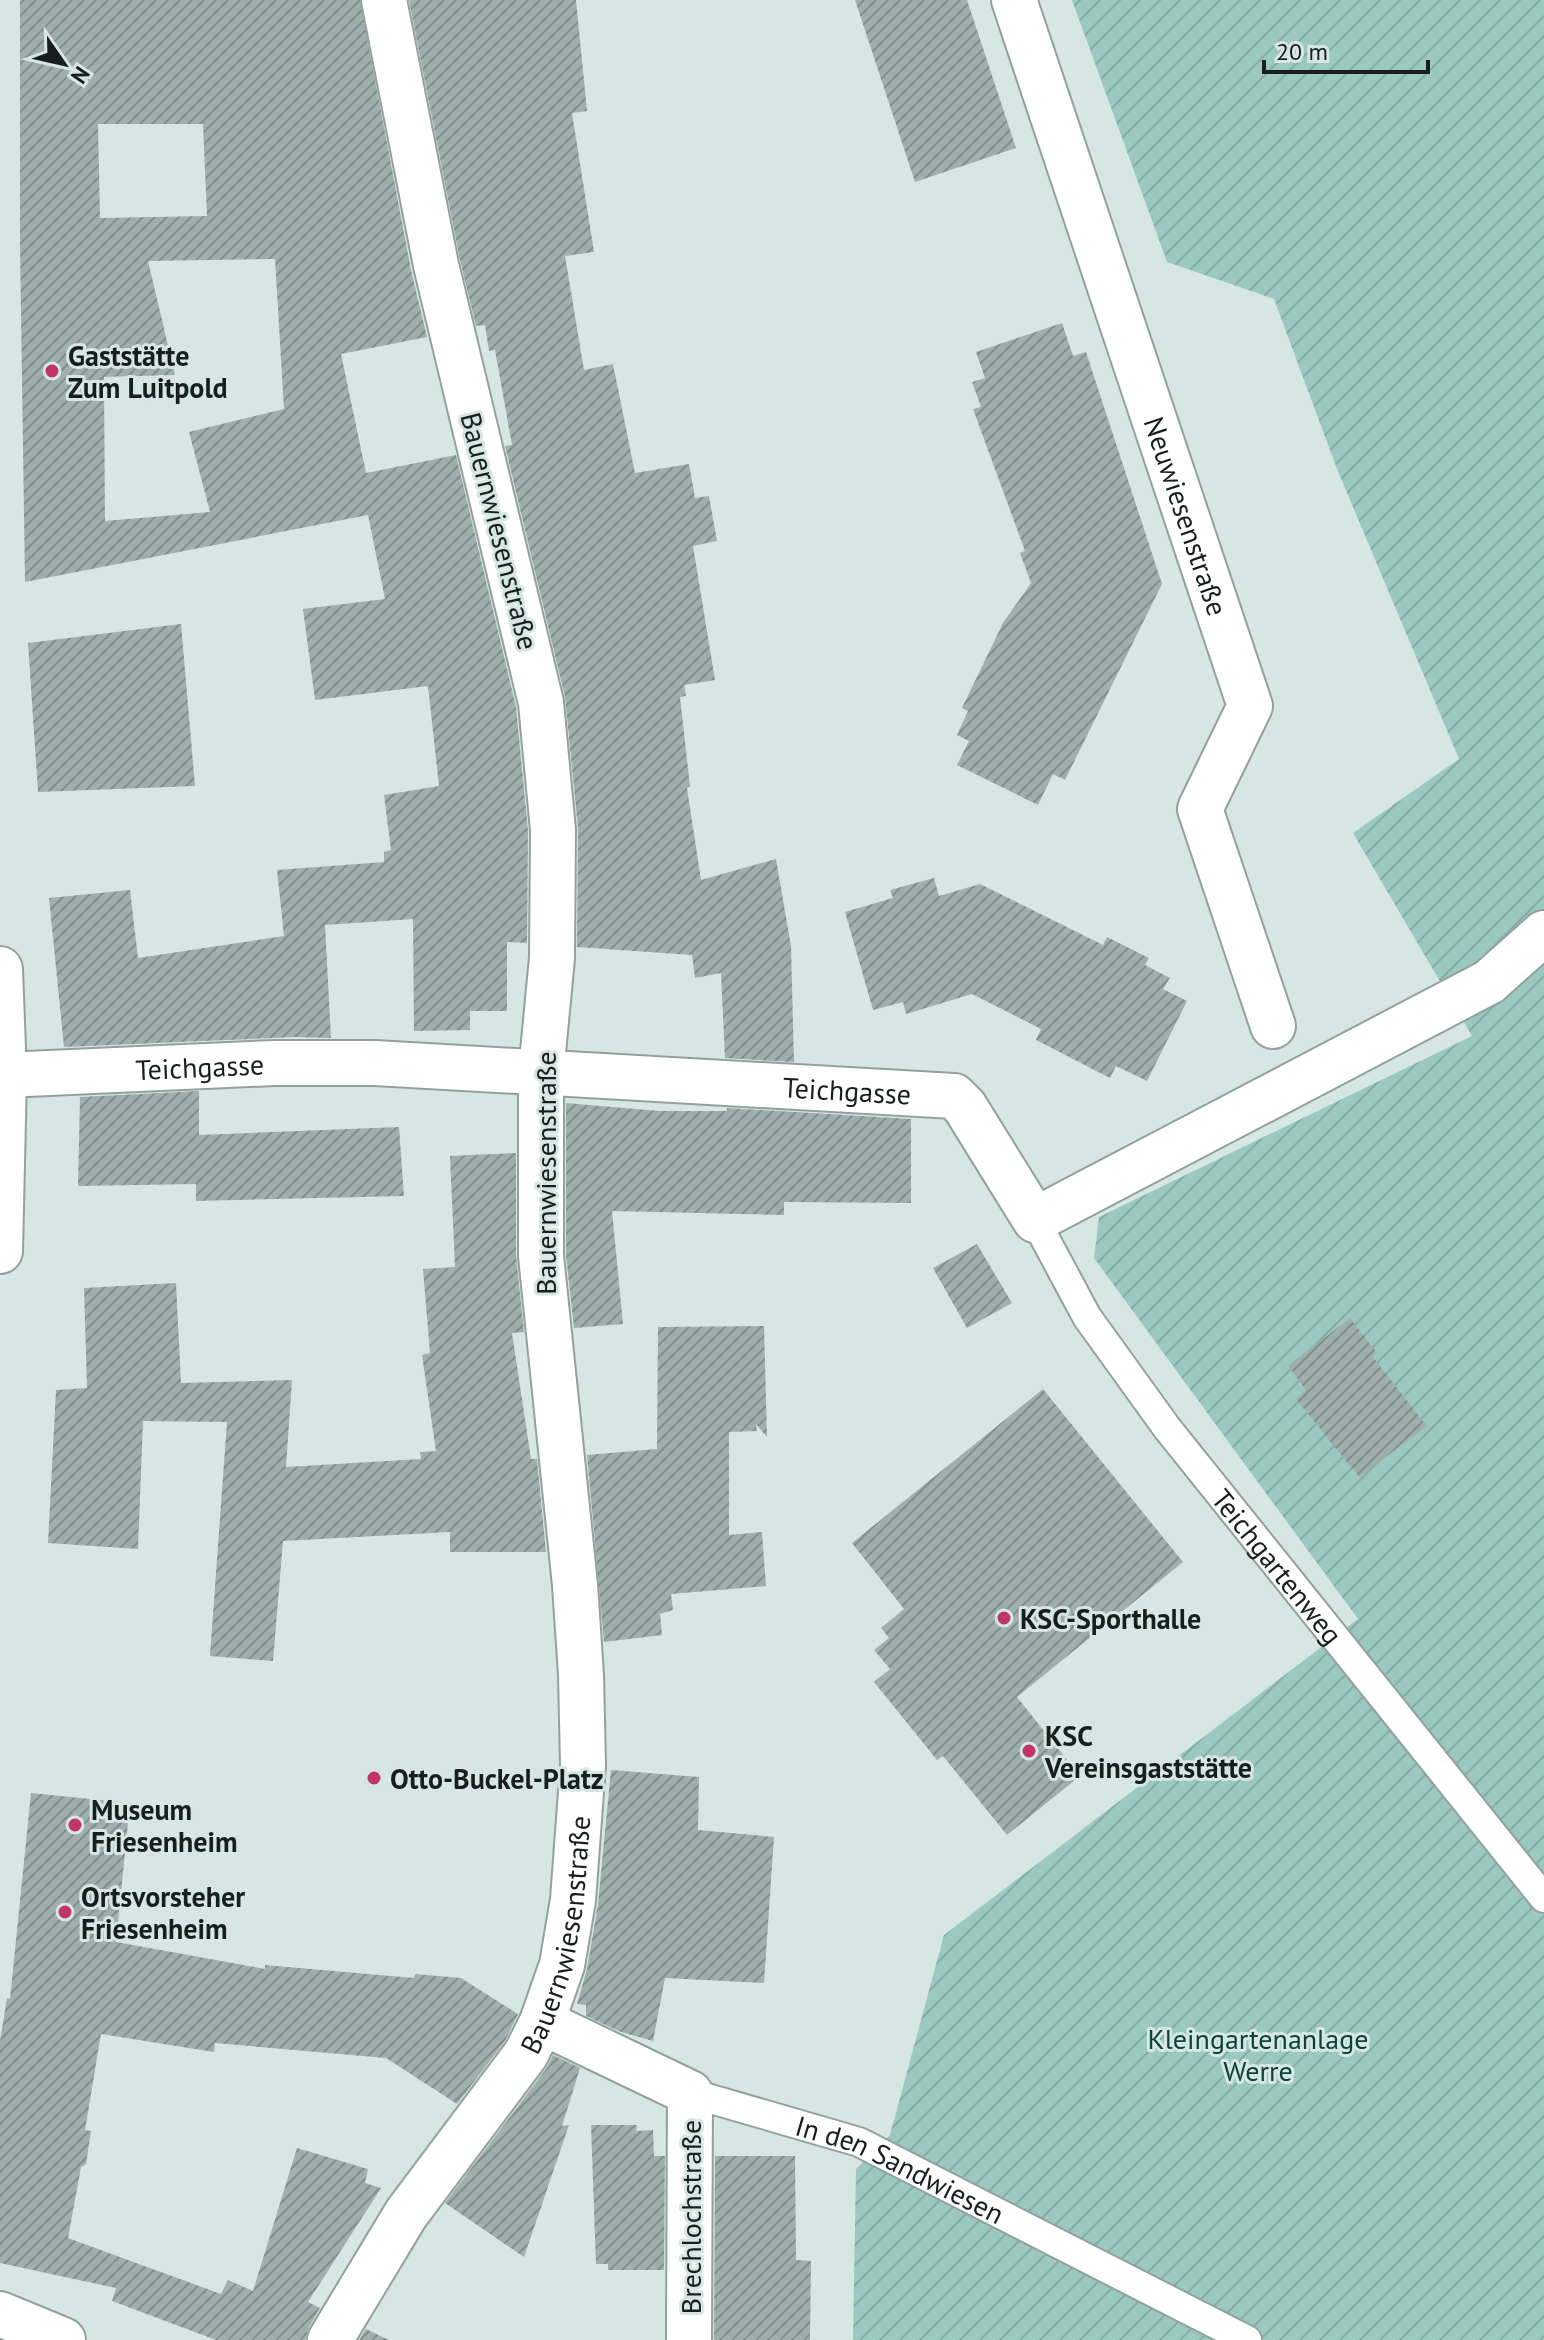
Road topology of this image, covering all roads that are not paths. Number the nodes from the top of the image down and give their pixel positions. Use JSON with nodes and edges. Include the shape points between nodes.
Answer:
{"nodes":[{"id":1,"x":384,"y":0,"type":"edge"},
{"id":2,"x":1014,"y":0,"type":"edge"},
{"id":3,"x":1544,"y":933,"type":"edge"},
{"id":4,"x":0,"y":969,"type":"edge"},
{"id":5,"x":1273,"y":1026,"type":"dead end"},
{"id":6,"x":541,"y":1073,"type":"junction"},
{"id":7,"x":4,"y":1075,"type":"junction"},
{"id":8,"x":1035,"y":1220,"type":"junction"},
{"id":9,"x":0,"y":1251,"type":"edge"},
{"id":10,"x":1544,"y":1898,"type":"edge"},
{"id":11,"x":542,"y":2022,"type":"junction"},
{"id":12,"x":690,"y":2093,"type":"junction"},
{"id":13,"x":0,"y":2314,"type":"edge"},
{"id":14,"x":63,"y":2340,"type":"edge"},
{"id":15,"x":330,"y":2340,"type":"edge"},
{"id":16,"x":689,"y":2340,"type":"edge"},
{"id":17,"x":1247,"y":2340,"type":"edge"}],
"edges":[{"from":1,"to":6,"type":"street","name":"Bauernwiesenstraße","via":[[436,265],[541,703],[553,830],[552,958]]},
{"from":2,"to":5,"type":"street","name":"Neuwiesenstraße","via":[[1250,706],[1200,809]]},
{"from":3,"to":8,"type":"street","via":[[1489,982]]},
{"from":4,"to":7,"type":"street"},
{"from":6,"to":7,"type":"street","name":"Teichgasse","via":[[274,1063]]},
{"from":6,"to":8,"type":"street","name":"Teichgasse","via":[[954,1096]]},
{"from":6,"to":11,"type":"street","name":"Bauernwiesenstraße","via":[[541,1256],[575,1585],[583,1765],[573,1900],[562,1965]]},
{"from":7,"to":9,"type":"street"},
{"from":8,"to":10,"type":"lane","name":"Teichgartenweg","via":[[1087,1317],[1167,1428]]},
{"from":11,"to":12,"type":"street","name":"In den Sandwiesen"},
{"from":11,"to":15,"type":"street","name":"Bauernwiesenstraße","via":[[526,2054],[406,2214]]},
{"from":12,"to":16,"type":"street","name":"Brechlochstraße"},
{"from":12,"to":17,"type":"lane","name":"In den Sandwiesen","via":[[859,2142]]},
{"from":13,"to":14,"type":"street"}]}
